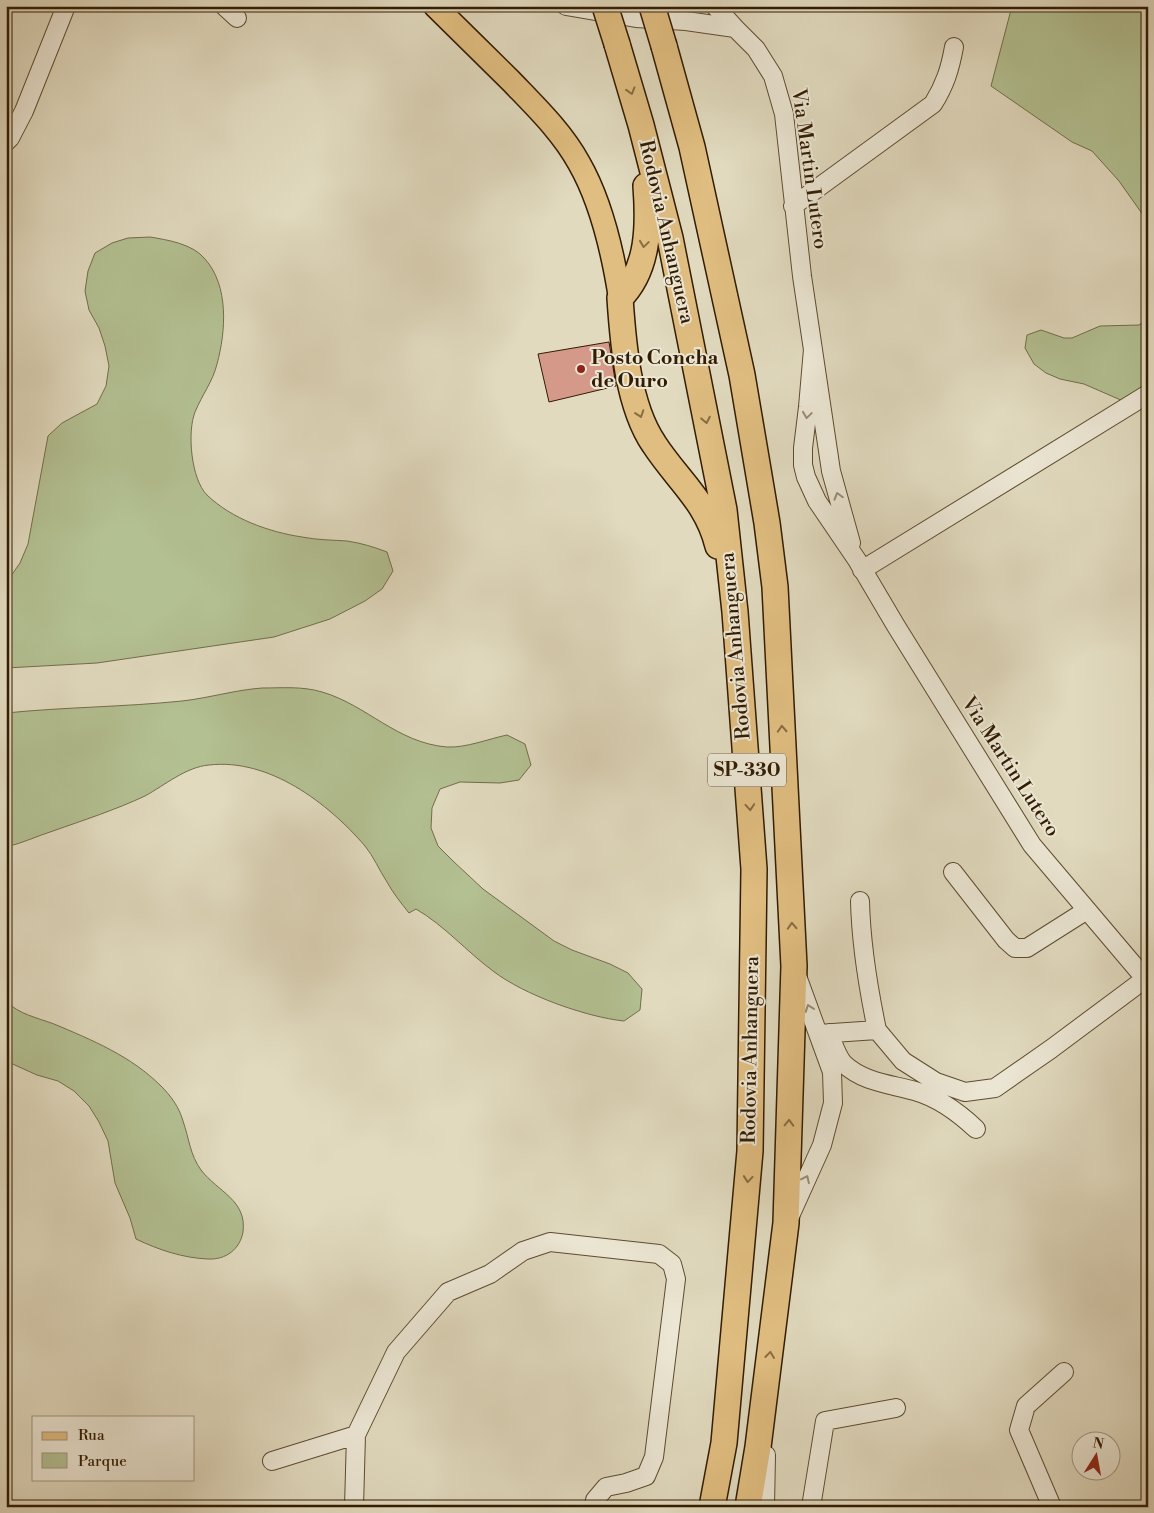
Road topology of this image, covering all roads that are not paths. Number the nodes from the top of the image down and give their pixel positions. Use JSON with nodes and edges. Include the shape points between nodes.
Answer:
{"nodes":[{"id":1,"x":66,"y":6,"type":"edge"},
{"id":2,"x":435,"y":6,"type":"edge"},
{"id":3,"x":566,"y":6,"type":"edge"},
{"id":4,"x":605,"y":6,"type":"edge"},
{"id":5,"x":652,"y":6,"type":"edge"},
{"id":6,"x":715,"y":6,"type":"edge"},
{"id":7,"x":735,"y":28,"type":"junction"},
{"id":8,"x":954,"y":48,"type":"dead end"},
{"id":9,"x":641,"y":125,"type":"junction"},
{"id":10,"x":6,"y":142,"type":"edge"},
{"id":11,"x":793,"y":206,"type":"junction"},
{"id":12,"x":620,"y":298,"type":"junction"},
{"id":13,"x":813,"y":349,"type":"junction"},
{"id":14,"x":1148,"y":394,"type":"edge"},
{"id":15,"x":830,"y":467,"type":"junction"},
{"id":16,"x":804,"y":471,"type":"junction"},
{"id":17,"x":860,"y":565,"type":"junction"},
{"id":18,"x":735,"y":612,"type":"junction"},
{"id":19,"x":953,"y":872,"type":"dead end"},
{"id":20,"x":860,"y":901,"type":"dead end"},
{"id":21,"x":1086,"y":910,"type":"junction"},
{"id":22,"x":794,"y":966,"type":"junction"},
{"id":23,"x":1146,"y":981,"type":"edge"},
{"id":24,"x":877,"y":1030,"type":"junction"},
{"id":25,"x":823,"y":1034,"type":"junction"},
{"id":26,"x":976,"y":1129,"type":"dead end"},
{"id":27,"x":786,"y":1223,"type":"junction"},
{"id":28,"x":1064,"y":1372,"type":"dead end"},
{"id":29,"x":767,"y":1385,"type":"junction"},
{"id":30,"x":896,"y":1408,"type":"dead end"},
{"id":31,"x":356,"y":1435,"type":"junction"},
{"id":32,"x":272,"y":1461,"type":"dead end"},
{"id":33,"x":354,"y":1507,"type":"edge"},
{"id":34,"x":594,"y":1507,"type":"edge"},
{"id":35,"x":712,"y":1507,"type":"edge"},
{"id":36,"x":748,"y":1507,"type":"edge"},
{"id":37,"x":765,"y":1507,"type":"edge"},
{"id":38,"x":811,"y":1507,"type":"edge"},
{"id":39,"x":1052,"y":1507,"type":"edge"}],
"edges":[{"from":1,"to":10,"type":"street","via":[[24,110]]},
{"from":2,"to":12,"type":"main road","via":[[545,116],[579,162],[590,184],[615,261]]},
{"from":3,"to":7,"type":"street","via":[[636,18]]},
{"from":4,"to":9,"type":"highway","name":"Rodovia Anhanguera","number":"SP-330","one_way":true,"bridge":true},
{"from":22,"to":5,"type":"highway","name":"Rodovia Anhanguera","number":"SP-330","one_way":true,"bridge":true,"via":[[775,587],[767,524],[738,356],[692,147]]},
{"from":6,"to":7,"type":"street","name":"Via Martin Lutero"},
{"from":7,"to":11,"type":"street","name":"Via Martin Lutero","via":[[756,48],[774,76],[784,114]]},
{"from":8,"to":11,"type":"street","via":[[950,70],[933,104]]},
{"from":9,"to":12,"type":"highway","one_way":true,"via":[[648,214],[642,261],[629,289]]},
{"from":9,"to":18,"type":"highway","name":"Rodovia Anhanguera","number":"SP-330","one_way":true,"via":[[670,238],[722,500]]},
{"from":11,"to":13,"type":"street","name":"Via Martin Lutero"},
{"from":12,"to":18,"type":"highway","one_way":true,"via":[[624,349],[639,416],[653,444],[701,505],[710,522]]},
{"from":13,"to":15,"type":"street","name":"Via Martin Lutero"},
{"from":13,"to":16,"type":"street","name":"Via Martin Lutero","one_way":true,"via":[[803,448]]},
{"from":14,"to":17,"type":"street"},
{"from":15,"to":16,"type":"street","via":[[816,458],[809,460]]},
{"from":17,"to":15,"type":"street","name":"Via Martin Lutero","one_way":true},
{"from":16,"to":17,"type":"street","name":"Via Martin Lutero","via":[[817,501]]},
{"from":17,"to":21,"type":"street","name":"Via Martin Lutero","via":[[1032,844]]},
{"from":18,"to":35,"type":"highway","name":"Rodovia Anhanguera","number":"SP-330","one_way":true,"via":[[754,869],[750,1151],[724,1443]]},
{"from":19,"to":21,"type":"street","via":[[1015,948],[1027,948]]},
{"from":20,"to":24,"type":"street","via":[[861,936]]},
{"from":21,"to":23,"type":"street","name":"Via Martin Lutero"},
{"from":25,"to":22,"type":"street","one_way":true},
{"from":27,"to":22,"type":"highway","name":"Rodovia Anhanguera","number":"SP-330","one_way":true},
{"from":23,"to":24,"type":"street","via":[[995,1088],[965,1092],[936,1082],[903,1061]]},
{"from":24,"to":25,"type":"street"},
{"from":25,"to":26,"type":"street","via":[[842,1063],[861,1077],[917,1092],[940,1102],[960,1113]]},
{"from":27,"to":25,"type":"street","one_way":true,"via":[[822,1145],[833,1103],[832,1072]]},
{"from":29,"to":27,"type":"highway","name":"Rodovia Anhanguera","number":"SP-330","one_way":true},
{"from":28,"to":39,"type":"street","via":[[1026,1406],[1019,1430]]},
{"from":29,"to":36,"type":"highway","name":"Rodovia Anhanguera","number":"SP-330"},
{"from":29,"to":37,"type":"street"},
{"from":30,"to":38,"type":"street","via":[[825,1421]]},
{"from":31,"to":32,"type":"street"},
{"from":31,"to":33,"type":"street"},
{"from":31,"to":34,"type":"street","via":[[396,1352],[448,1292],[490,1274],[523,1251],[550,1242],[659,1254],[672,1264],[676,1279],[654,1457],[646,1476],[606,1488],[595,1500]]}]}
